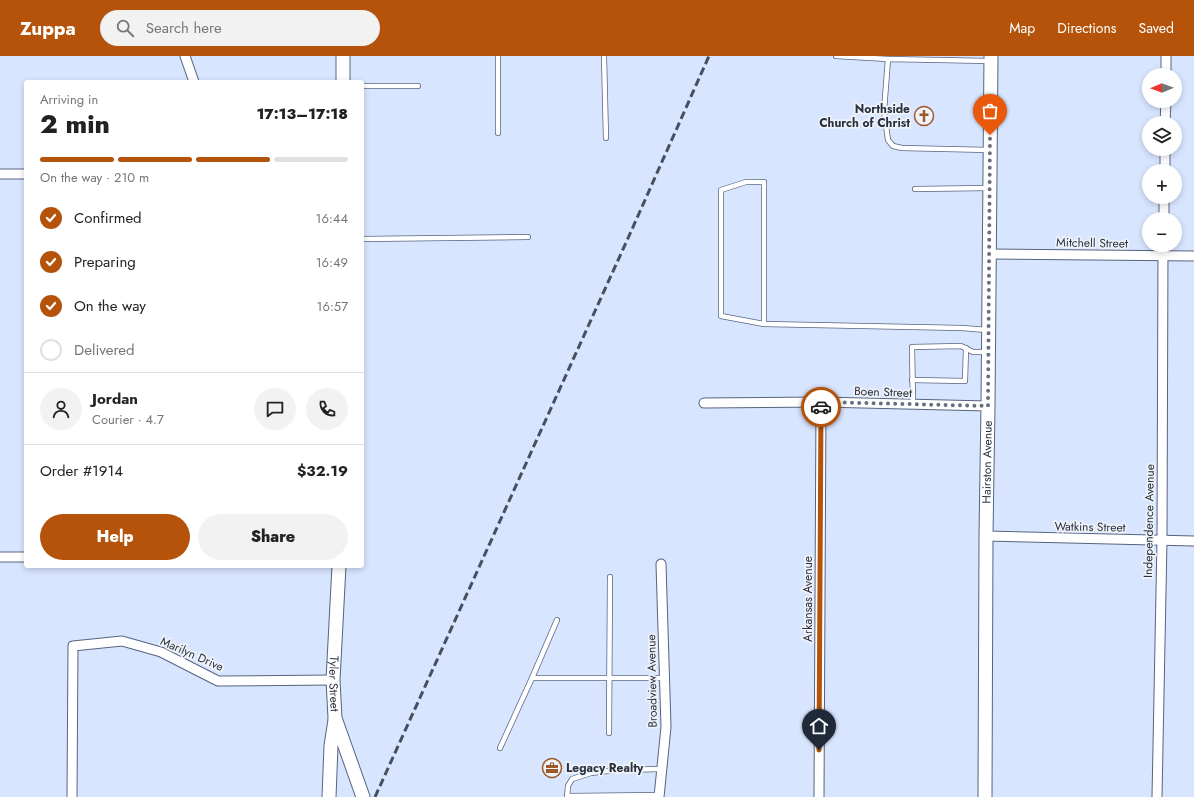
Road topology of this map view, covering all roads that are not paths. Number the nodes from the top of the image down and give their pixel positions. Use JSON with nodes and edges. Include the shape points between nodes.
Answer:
{"nodes":[{"id":1,"x":184,"y":56,"type":"edge"},
{"id":2,"x":343,"y":56,"type":"edge"},
{"id":3,"x":498,"y":56,"type":"edge"},
{"id":4,"x":604,"y":56,"type":"edge"},
{"id":5,"x":836,"y":56,"type":"edge"},
{"id":6,"x":1166,"y":56,"type":"edge"},
{"id":7,"x":991,"y":58,"type":"edge"},
{"id":8,"x":888,"y":59,"type":"junction"},
{"id":9,"x":1166,"y":68,"type":"edge"},
{"id":10,"x":193,"y":80,"type":"edge"},
{"id":11,"x":343,"y":80,"type":"edge"},
{"id":12,"x":364,"y":86,"type":"edge"},
{"id":13,"x":418,"y":86,"type":"dead end"},
{"id":14,"x":498,"y":133,"type":"dead end"},
{"id":15,"x":606,"y":138,"type":"dead end"},
{"id":16,"x":990,"y":150,"type":"junction"},
{"id":17,"x":0,"y":174,"type":"edge"},
{"id":18,"x":24,"y":174,"type":"edge"},
{"id":19,"x":990,"y":188,"type":"junction"},
{"id":20,"x":915,"y":189,"type":"dead end"},
{"id":21,"x":528,"y":237,"type":"dead end"},
{"id":22,"x":364,"y":239,"type":"edge"},
{"id":23,"x":1163,"y":252,"type":"edge"},
{"id":24,"x":989,"y":254,"type":"junction"},
{"id":25,"x":1163,"y":256,"type":"junction"},
{"id":26,"x":1194,"y":256,"type":"edge"},
{"id":27,"x":764,"y":324,"type":"junction"},
{"id":28,"x":989,"y":330,"type":"junction"},
{"id":29,"x":966,"y":348,"type":"junction"},
{"id":30,"x":989,"y":352,"type":"junction"},
{"id":31,"x":912,"y":380,"type":"junction"},
{"id":32,"x":821,"y":402,"type":"junction"},
{"id":33,"x":704,"y":403,"type":"dead end"},
{"id":34,"x":913,"y":404,"type":"junction"},
{"id":35,"x":988,"y":406,"type":"junction"},
{"id":36,"x":986,"y":536,"type":"junction"},
{"id":37,"x":1162,"y":540,"type":"junction"},
{"id":38,"x":1194,"y":541,"type":"edge"},
{"id":39,"x":0,"y":557,"type":"edge"},
{"id":40,"x":24,"y":557,"type":"edge"},
{"id":41,"x":661,"y":564,"type":"dead end"},
{"id":42,"x":339,"y":568,"type":"edge"},
{"id":43,"x":610,"y":577,"type":"dead end"},
{"id":44,"x":557,"y":620,"type":"dead end"},
{"id":45,"x":532,"y":678,"type":"junction"},
{"id":46,"x":609,"y":678,"type":"junction"},
{"id":47,"x":665,"y":678,"type":"junction"},
{"id":48,"x":333,"y":680,"type":"junction"},
{"id":49,"x":335,"y":718,"type":"junction"},
{"id":50,"x":609,"y":733,"type":"dead end"},
{"id":51,"x":500,"y":748,"type":"dead end"},
{"id":52,"x":662,"y":769,"type":"junction"},
{"id":53,"x":567,"y":796,"type":"edge"},
{"id":54,"x":659,"y":796,"type":"edge"},
{"id":55,"x":72,"y":797,"type":"edge"},
{"id":56,"x":329,"y":797,"type":"edge"},
{"id":57,"x":363,"y":797,"type":"edge"},
{"id":58,"x":819,"y":797,"type":"edge"},
{"id":59,"x":985,"y":797,"type":"edge"},
{"id":60,"x":1157,"y":797,"type":"edge"}],
"edges":[{"from":1,"to":10,"type":"street"},
{"from":2,"to":11,"type":"street"},
{"from":3,"to":14,"type":"lane"},
{"from":4,"to":15,"type":"lane"},
{"from":5,"to":8,"type":"lane"},
{"from":6,"to":9,"type":"street"},
{"from":7,"to":8,"type":"lane"},
{"from":7,"to":16,"type":"street","name":"Hairston Avenue"},
{"from":8,"to":16,"type":"lane","via":[[884,111],[888,140],[893,146]]},
{"from":12,"to":13,"type":"lane"},
{"from":16,"to":19,"type":"street","name":"Hairston Avenue"},
{"from":17,"to":18,"type":"street"},
{"from":19,"to":20,"type":"lane"},
{"from":19,"to":24,"type":"street","name":"Hairston Avenue"},
{"from":21,"to":22,"type":"lane"},
{"from":23,"to":25,"type":"street","name":"Independence Avenue"},
{"from":24,"to":25,"type":"street","name":"Mitchell Street"},
{"from":24,"to":28,"type":"street","name":"Hairston Avenue"},
{"from":25,"to":26,"type":"street","name":"Mitchell Street"},
{"from":25,"to":37,"type":"street","name":"Independence Avenue"},
{"from":27,"to":27,"type":"lane","via":[[721,316],[721,190],[746,182],[764,182]]},
{"from":27,"to":28,"type":"lane"},
{"from":28,"to":30,"type":"street","name":"Hairston Avenue"},
{"from":29,"to":30,"type":"lane","via":[[973,352]]},
{"from":29,"to":31,"type":"lane","via":[[965,381]]},
{"from":29,"to":31,"type":"lane","via":[[912,347]]},
{"from":30,"to":35,"type":"street","name":"Hairston Avenue"},
{"from":31,"to":34,"type":"lane"},
{"from":32,"to":33,"type":"street","name":"Boen Street"},
{"from":32,"to":34,"type":"street","name":"Boen Street"},
{"from":32,"to":58,"type":"street","name":"Arkansas Avenue"},
{"from":34,"to":35,"type":"street","name":"Boen Street"},
{"from":35,"to":36,"type":"street","name":"Hairston Avenue"},
{"from":36,"to":37,"type":"street","name":"Watkins Street"},
{"from":36,"to":59,"type":"street","name":"Hairston Avenue"},
{"from":37,"to":38,"type":"street","name":"Watkins Street"},
{"from":37,"to":60,"type":"street","name":"Independence Avenue"},
{"from":39,"to":40,"type":"street"},
{"from":41,"to":47,"type":"street","name":"Broadview Avenue"},
{"from":42,"to":48,"type":"street","name":"Tyler Street"},
{"from":43,"to":46,"type":"lane"},
{"from":44,"to":45,"type":"lane"},
{"from":45,"to":46,"type":"lane"},
{"from":45,"to":51,"type":"lane"},
{"from":46,"to":47,"type":"lane"},
{"from":46,"to":50,"type":"lane"},
{"from":47,"to":52,"type":"street","name":"Broadview Avenue","via":[[666,727]]},
{"from":48,"to":49,"type":"street","name":"Tyler Street"},
{"from":48,"to":55,"type":"street","name":"Marilyn Drive","via":[[218,681],[161,652],[122,641],[73,646]]},
{"from":49,"to":56,"type":"street"},
{"from":49,"to":57,"type":"street","name":"Tyler Street"},
{"from":52,"to":53,"type":"lane","via":[[591,773],[572,779]]},
{"from":52,"to":54,"type":"street","name":"Broadview Avenue"},
{"from":53,"to":54,"type":"lane"}]}
